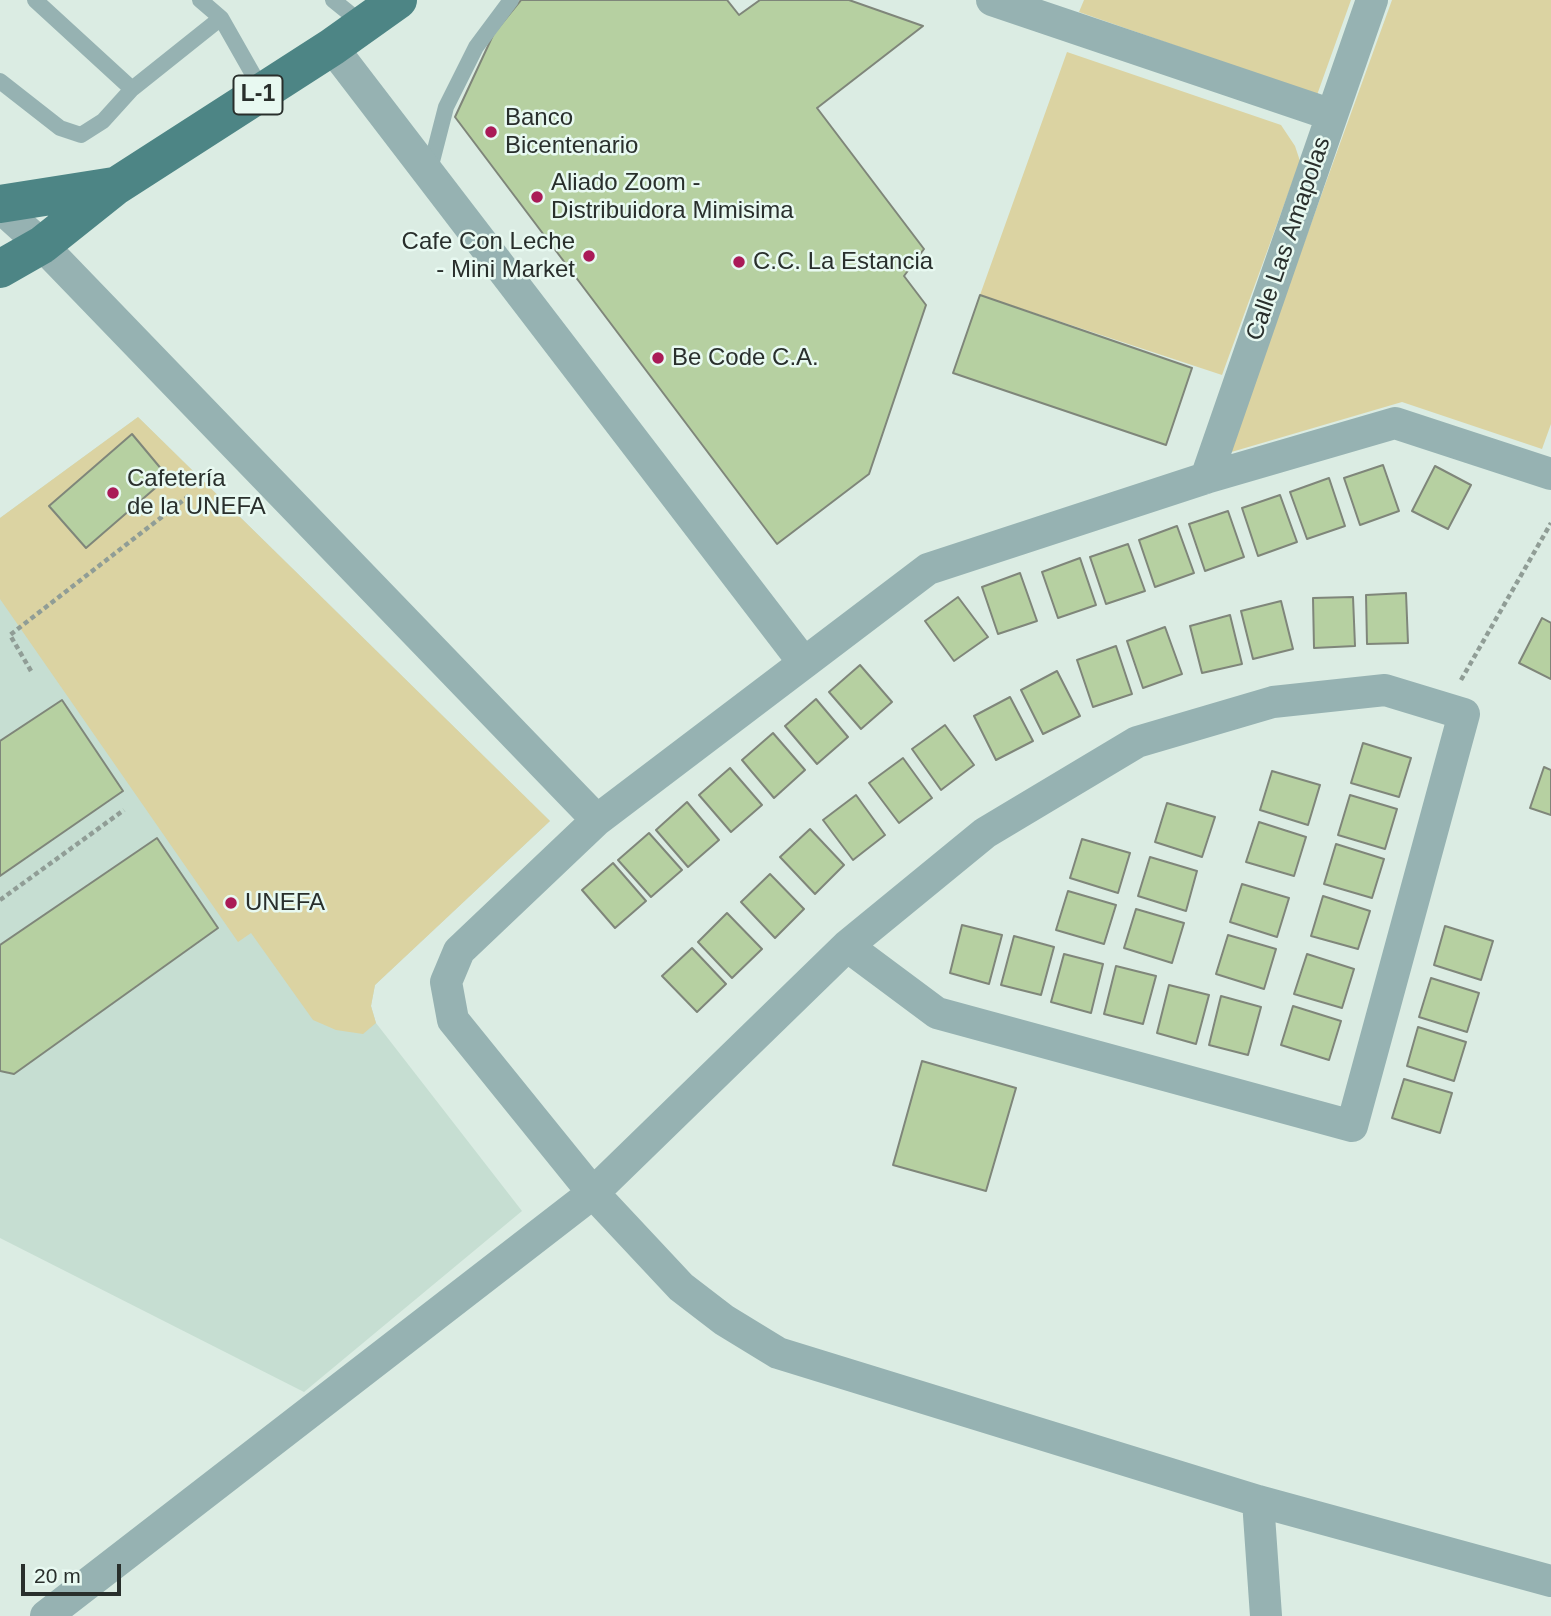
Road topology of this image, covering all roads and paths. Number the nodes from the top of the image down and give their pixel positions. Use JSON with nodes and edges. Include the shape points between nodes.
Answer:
{"nodes":[{"id":1,"x":36,"y":0,"type":"edge"},
{"id":2,"x":200,"y":0,"type":"edge"},
{"id":3,"x":333,"y":0,"type":"edge"},
{"id":4,"x":398,"y":0,"type":"edge"},
{"id":5,"x":511,"y":0,"type":"edge"},
{"id":6,"x":992,"y":0,"type":"edge"},
{"id":7,"x":1372,"y":0,"type":"edge"},
{"id":8,"x":1066,"y":12,"type":"edge"},
{"id":9,"x":221,"y":18,"type":"junction"},
{"id":10,"x":364,"y":25,"type":"junction"},
{"id":11,"x":332,"y":47,"type":"junction"},
{"id":12,"x":0,"y":81,"type":"edge"},
{"id":13,"x":132,"y":89,"type":"junction"},
{"id":14,"x":263,"y":92,"type":"junction"},
{"id":15,"x":1332,"y":115,"type":"junction"},
{"id":16,"x":429,"y":173,"type":"junction"},
{"id":17,"x":117,"y":186,"type":"junction"},
{"id":18,"x":0,"y":205,"type":"edge"},
{"id":19,"x":42,"y":245,"type":"junction"},
{"id":20,"x":0,"y":268,"type":"edge"},
{"id":21,"x":1551,"y":474,"type":"edge"},
{"id":22,"x":1206,"y":478,"type":"junction"},
{"id":23,"x":190,"y":495,"type":"dead end"},
{"id":24,"x":1551,"y":523,"type":"edge"},
{"id":25,"x":804,"y":663,"type":"junction"},
{"id":26,"x":31,"y":671,"type":"dead end"},
{"id":27,"x":1445,"y":708,"type":"junction"},
{"id":28,"x":124,"y":810,"type":"dead end"},
{"id":29,"x":597,"y":820,"type":"junction"},
{"id":30,"x":0,"y":900,"type":"edge"},
{"id":31,"x":847,"y":946,"type":"junction"},
{"id":32,"x":593,"y":1193,"type":"junction"},
{"id":33,"x":1258,"y":1501,"type":"junction"},
{"id":34,"x":1551,"y":1581,"type":"edge"},
{"id":35,"x":46,"y":1616,"type":"edge"},
{"id":36,"x":1266,"y":1616,"type":"edge"}],
"edges":[{"from":1,"to":13,"type":"lane"},
{"from":2,"to":9,"type":"lane"},
{"from":3,"to":10,"type":"lane"},
{"from":4,"to":10,"type":"main road","number":"L-1"},
{"from":5,"to":16,"type":"lane","via":[[476,47],[446,107]]},
{"from":6,"to":8,"type":"street"},
{"from":7,"to":15,"type":"street","name":"Calle Las Amapolas"},
{"from":8,"to":15,"type":"street"},
{"from":9,"to":13,"type":"lane"},
{"from":9,"to":14,"type":"lane"},
{"from":10,"to":11,"type":"main road","number":"L-1"},
{"from":11,"to":14,"type":"main road","number":"L-1"},
{"from":11,"to":16,"type":"street"},
{"from":12,"to":13,"type":"lane","via":[[60,128],[81,135],[103,121]]},
{"from":14,"to":17,"type":"main road","number":"L-1"},
{"from":15,"to":22,"type":"street","name":"Calle Las Amapolas"},
{"from":16,"to":25,"type":"street"},
{"from":17,"to":18,"type":"main road","number":"L-1"},
{"from":17,"to":19,"type":"main road","number":"L-1"},
{"from":18,"to":19,"type":"street"},
{"from":19,"to":20,"type":"main road","number":"L-1"},
{"from":19,"to":29,"type":"street"},
{"from":21,"to":22,"type":"street","via":[[1395,423]]},
{"from":22,"to":25,"type":"street","via":[[928,569]]},
{"from":23,"to":26,"type":"path","via":[[10,635]]},
{"from":24,"to":27,"type":"path"},
{"from":25,"to":29,"type":"street"},
{"from":27,"to":31,"type":"street","via":[[1385,690],[1273,702],[1137,742],[985,833]]},
{"from":27,"to":31,"type":"street","via":[[1464,714],[1352,1126],[937,1013]]},
{"from":28,"to":30,"type":"path"},
{"from":29,"to":32,"type":"street","via":[[459,951],[446,982],[453,1020]]},
{"from":31,"to":32,"type":"street"},
{"from":32,"to":33,"type":"street","via":[[681,1287],[778,1353]]},
{"from":32,"to":35,"type":"street"},
{"from":33,"to":34,"type":"street"},
{"from":33,"to":36,"type":"street"}]}
